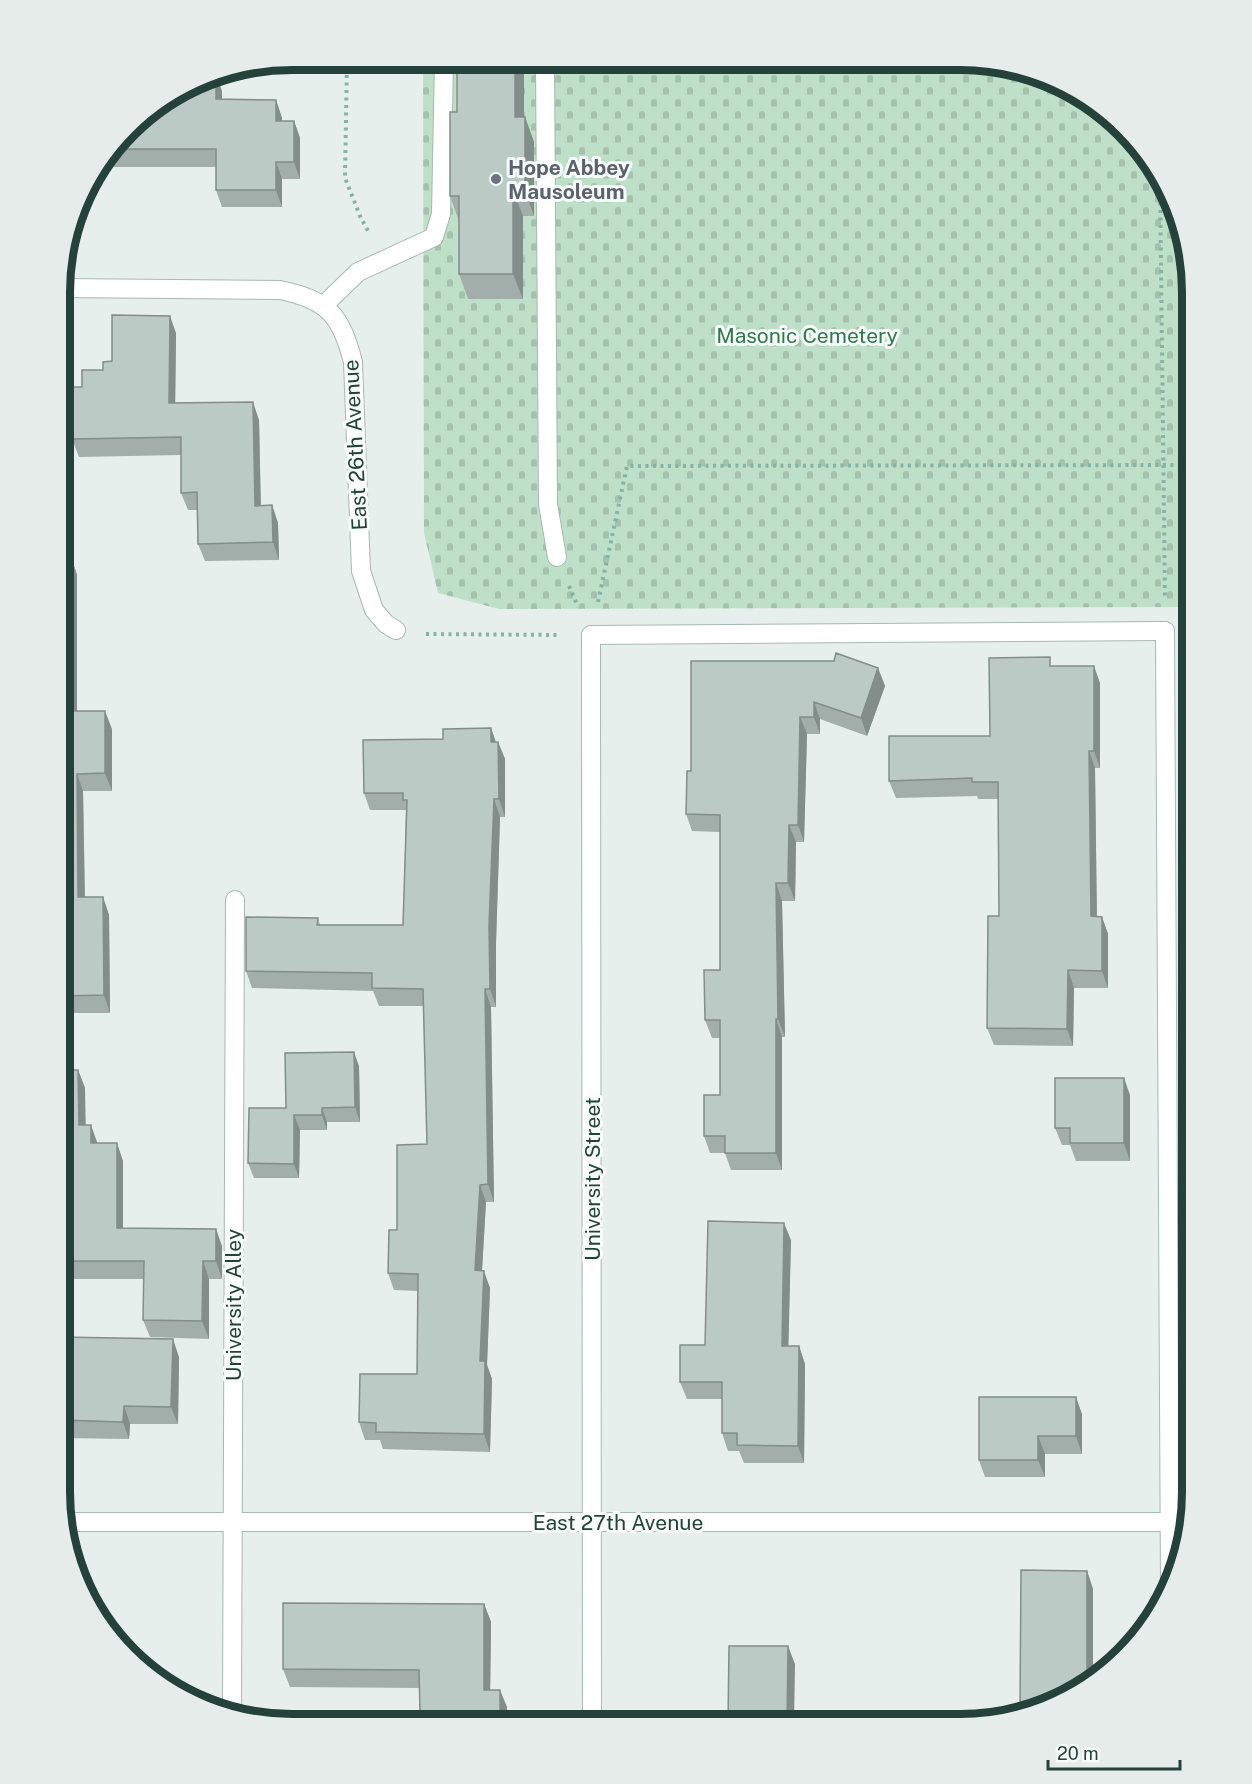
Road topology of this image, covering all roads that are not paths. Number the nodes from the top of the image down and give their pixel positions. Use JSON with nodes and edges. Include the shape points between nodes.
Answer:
{"nodes":[{"id":1,"x":444,"y":70,"type":"edge"},
{"id":2,"x":545,"y":70,"type":"edge"},
{"id":3,"x":70,"y":288,"type":"edge"},
{"id":4,"x":324,"y":305,"type":"junction"},
{"id":5,"x":557,"y":557,"type":"road end"},
{"id":6,"x":396,"y":630,"type":"road end"},
{"id":7,"x":235,"y":900,"type":"dead end"},
{"id":8,"x":72,"y":1522,"type":"edge"},
{"id":9,"x":232,"y":1522,"type":"junction"},
{"id":10,"x":593,"y":1522,"type":"junction"},
{"id":11,"x":1169,"y":1522,"type":"junction"},
{"id":12,"x":1170,"y":1564,"type":"edge"},
{"id":13,"x":232,"y":1705,"type":"edge"},
{"id":14,"x":592,"y":1714,"type":"edge"}],
"edges":[{"from":1,"to":4,"type":"street","via":[[441,214],[434,237],[358,272]]},
{"from":2,"to":5,"type":"street","via":[[548,504]]},
{"from":3,"to":4,"type":"street","via":[[280,290],[306,295]]},
{"from":4,"to":6,"type":"street","name":"East 26th Avenue","via":[[347,339],[353,362],[361,571],[374,610]]},
{"from":7,"to":9,"type":"street","name":"University Alley"},
{"from":8,"to":9,"type":"street","name":"East 27th Avenue"},
{"from":9,"to":10,"type":"street","name":"East 27th Avenue"},
{"from":9,"to":13,"type":"street","name":"University Alley"},
{"from":10,"to":11,"type":"street","name":"East 27th Avenue"},
{"from":10,"to":11,"type":"street","name":"University Street","via":[[591,635],[1165,631]]},
{"from":10,"to":14,"type":"street","name":"University Street"},
{"from":11,"to":12,"type":"street"}]}
